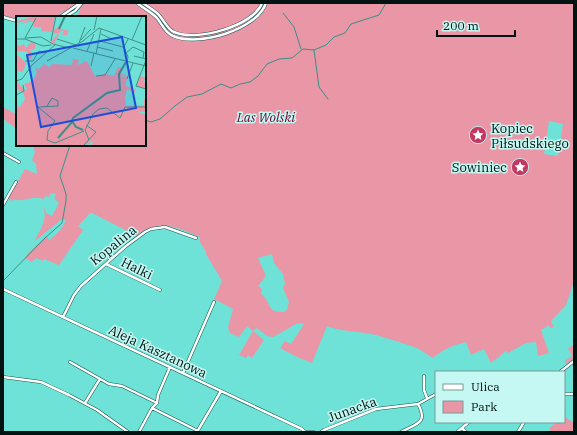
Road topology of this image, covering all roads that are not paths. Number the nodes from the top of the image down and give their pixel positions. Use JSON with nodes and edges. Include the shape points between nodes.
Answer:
{"nodes":[{"id":1,"x":81,"y":3,"type":"edge"},
{"id":2,"x":137,"y":3,"type":"edge"},
{"id":3,"x":143,"y":3,"type":"edge"},
{"id":4,"x":262,"y":3,"type":"edge"},
{"id":5,"x":266,"y":3,"type":"edge"},
{"id":6,"x":62,"y":16,"type":"edge"},
{"id":7,"x":66,"y":16,"type":"edge"},
{"id":8,"x":3,"y":17,"type":"edge"},
{"id":9,"x":16,"y":20,"type":"edge"},
{"id":10,"x":3,"y":153,"type":"edge"},
{"id":11,"x":19,"y":162,"type":"dead end"},
{"id":12,"x":16,"y":182,"type":"dead end"},
{"id":13,"x":3,"y":205,"type":"edge"},
{"id":14,"x":196,"y":238,"type":"dead end"},
{"id":15,"x":106,"y":264,"type":"junction"},
{"id":16,"x":3,"y":288,"type":"edge"},
{"id":17,"x":160,"y":290,"type":"dead end"},
{"id":18,"x":214,"y":302,"type":"dead end"},
{"id":19,"x":63,"y":317,"type":"junction"},
{"id":20,"x":574,"y":361,"type":"edge"},
{"id":21,"x":70,"y":362,"type":"dead end"},
{"id":22,"x":170,"y":367,"type":"junction"},
{"id":23,"x":561,"y":371,"type":"edge"},
{"id":24,"x":182,"y":373,"type":"junction"},
{"id":25,"x":424,"y":376,"type":"dead end"},
{"id":26,"x":3,"y":377,"type":"edge"},
{"id":27,"x":100,"y":379,"type":"junction"},
{"id":28,"x":221,"y":391,"type":"junction"},
{"id":29,"x":435,"y":394,"type":"edge"},
{"id":30,"x":427,"y":398,"type":"junction"},
{"id":31,"x":85,"y":403,"type":"junction"},
{"id":32,"x":156,"y":403,"type":"junction"},
{"id":33,"x":418,"y":404,"type":"junction"},
{"id":34,"x":152,"y":408,"type":"junction"},
{"id":35,"x":468,"y":423,"type":"edge"},
{"id":36,"x":523,"y":423,"type":"edge"},
{"id":37,"x":462,"y":428,"type":"junction"},
{"id":38,"x":128,"y":432,"type":"edge"},
{"id":39,"x":139,"y":432,"type":"edge"},
{"id":40,"x":197,"y":432,"type":"edge"},
{"id":41,"x":305,"y":432,"type":"edge"},
{"id":42,"x":314,"y":432,"type":"edge"},
{"id":43,"x":321,"y":432,"type":"edge"},
{"id":44,"x":401,"y":432,"type":"edge"},
{"id":45,"x":457,"y":432,"type":"edge"},
{"id":46,"x":466,"y":432,"type":"edge"},
{"id":47,"x":518,"y":432,"type":"edge"}],
"edges":[{"from":1,"to":6,"type":"street"},
{"from":1,"to":7,"type":"street","via":[[75,11]]},
{"from":2,"to":5,"type":"street","via":[[155,17],[170,34],[190,40],[220,36],[239,27],[257,16]]},
{"from":3,"to":4,"type":"street","via":[[160,16],[172,31],[188,36],[215,33],[238,24],[257,12]]},
{"from":8,"to":9,"type":"street"},
{"from":10,"to":11,"type":"street"},
{"from":12,"to":13,"type":"street"},
{"from":14,"to":15,"type":"street","name":"Kopalina","via":[[165,227],[151,229],[130,242]]},
{"from":15,"to":17,"type":"street","name":"Halki"},
{"from":15,"to":19,"type":"street","name":"Kopalina","via":[[78,288]]},
{"from":16,"to":19,"type":"street","name":"Aleja Kasztanowa"},
{"from":18,"to":24,"type":"street"},
{"from":19,"to":22,"type":"street","name":"Aleja Kasztanowa"},
{"from":20,"to":23,"type":"street"},
{"from":21,"to":27,"type":"street"},
{"from":22,"to":24,"type":"street","name":"Aleja Kasztanowa"},
{"from":22,"to":32,"type":"street"},
{"from":24,"to":28,"type":"street","name":"Aleja Kasztanowa"},
{"from":25,"to":30,"type":"street"},
{"from":26,"to":31,"type":"street","via":[[41,382]]},
{"from":27,"to":31,"type":"street"},
{"from":27,"to":32,"type":"street","via":[[122,386]]},
{"from":28,"to":40,"type":"street"},
{"from":28,"to":41,"type":"street","name":"Aleja Kasztanowa"},
{"from":29,"to":30,"type":"street","name":"Junacka"},
{"from":30,"to":33,"type":"street","name":"Junacka"},
{"from":31,"to":38,"type":"street"},
{"from":32,"to":34,"type":"street"},
{"from":33,"to":43,"type":"street","name":"Junacka","via":[[376,409]]},
{"from":33,"to":44,"type":"street","via":[[422,411],[422,419],[418,424]]},
{"from":34,"to":39,"type":"street"},
{"from":34,"to":40,"type":"street"},
{"from":35,"to":37,"type":"street"},
{"from":36,"to":47,"type":"street"},
{"from":37,"to":45,"type":"street"},
{"from":37,"to":46,"type":"street"},
{"from":41,"to":42,"type":"street","name":"Junacka"}]}
